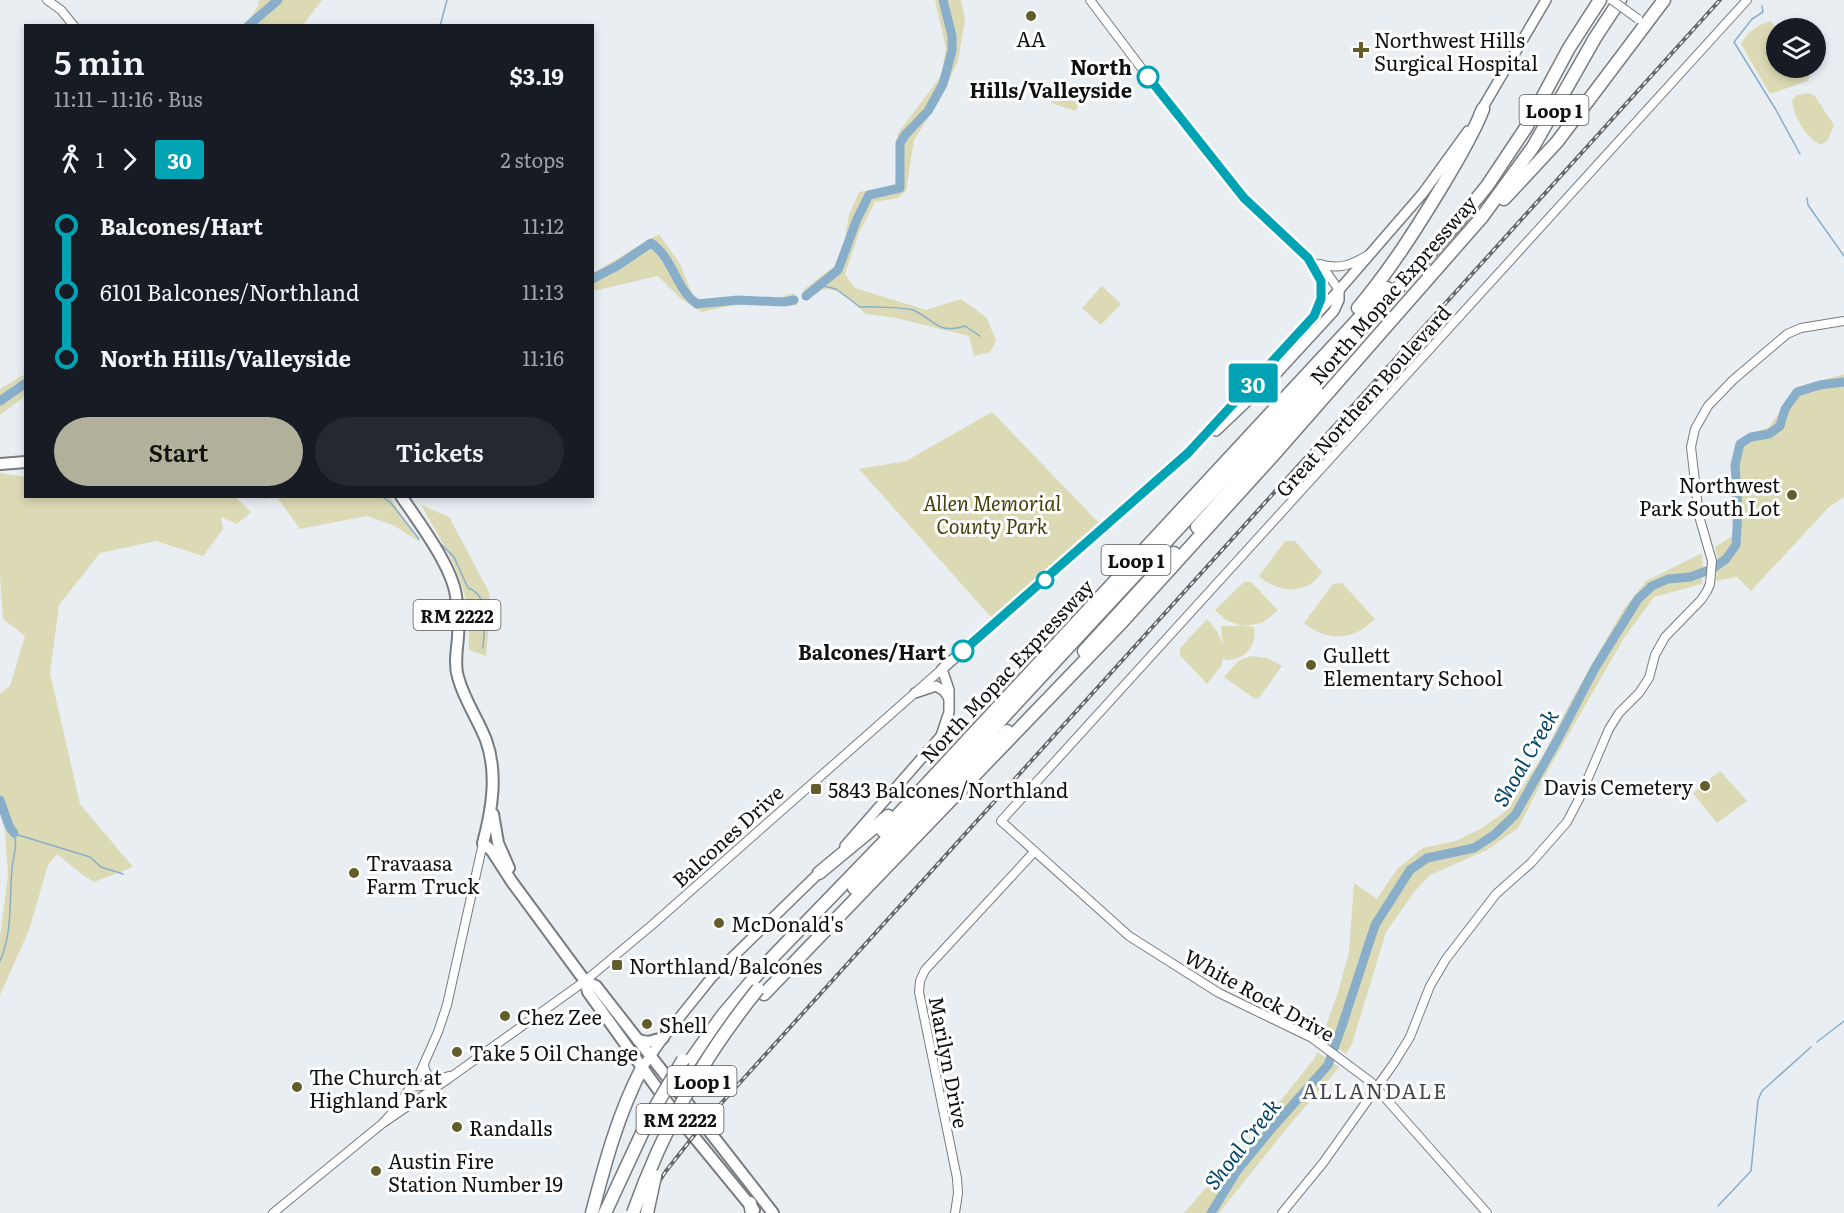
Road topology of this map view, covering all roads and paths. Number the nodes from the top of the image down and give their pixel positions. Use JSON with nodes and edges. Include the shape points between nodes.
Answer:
{"nodes":[{"id":1,"x":47,"y":0,"type":"edge"},
{"id":2,"x":1090,"y":0,"type":"edge"},
{"id":3,"x":1592,"y":0,"type":"edge"},
{"id":4,"x":1600,"y":0,"type":"edge"},
{"id":5,"x":1612,"y":0,"type":"edge"},
{"id":6,"x":1620,"y":0,"type":"edge"},
{"id":7,"x":1664,"y":0,"type":"edge"},
{"id":8,"x":1747,"y":0,"type":"edge"},
{"id":9,"x":1545,"y":1,"type":"edge"},
{"id":10,"x":1641,"y":21,"type":"junction"},
{"id":11,"x":72,"y":24,"type":"edge"},
{"id":12,"x":1537,"y":107,"type":"junction"},
{"id":13,"x":1483,"y":109,"type":"junction"},
{"id":14,"x":1505,"y":147,"type":"junction"},
{"id":15,"x":1482,"y":217,"type":"junction"},
{"id":16,"x":1371,"y":253,"type":"junction"},
{"id":17,"x":1308,"y":258,"type":"junction"},
{"id":18,"x":1339,"y":290,"type":"junction"},
{"id":19,"x":1314,"y":316,"type":"junction"},
{"id":20,"x":1844,"y":321,"type":"edge"},
{"id":21,"x":1324,"y":356,"type":"junction"},
{"id":22,"x":1296,"y":416,"type":"junction"},
{"id":23,"x":1188,"y":453,"type":"junction"},
{"id":24,"x":24,"y":462,"type":"edge"},
{"id":25,"x":0,"y":464,"type":"edge"},
{"id":26,"x":402,"y":498,"type":"edge"},
{"id":27,"x":1231,"y":501,"type":"junction"},
{"id":28,"x":942,"y":669,"type":"junction"},
{"id":29,"x":915,"y":693,"type":"junction"},
{"id":30,"x":949,"y":701,"type":"junction"},
{"id":31,"x":1000,"y":706,"type":"junction"},
{"id":32,"x":1003,"y":747,"type":"junction"},
{"id":33,"x":936,"y":787,"type":"junction"},
{"id":34,"x":917,"y":793,"type":"junction"},
{"id":35,"x":936,"y":804,"type":"junction"},
{"id":36,"x":492,"y":805,"type":"junction"},
{"id":37,"x":1001,"y":821,"type":"joint"},
{"id":38,"x":483,"y":843,"type":"junction"},
{"id":39,"x":1034,"y":852,"type":"junction"},
{"id":40,"x":819,"y":873,"type":"junction"},
{"id":41,"x":518,"y":890,"type":"junction"},
{"id":42,"x":585,"y":981,"type":"junction"},
{"id":43,"x":761,"y":992,"type":"junction"},
{"id":44,"x":663,"y":1038,"type":"junction"},
{"id":45,"x":638,"y":1040,"type":"junction"},
{"id":46,"x":627,"y":1048,"type":"junction"},
{"id":47,"x":651,"y":1056,"type":"junction"},
{"id":48,"x":685,"y":1062,"type":"junction"},
{"id":49,"x":424,"y":1065,"type":"junction"},
{"id":50,"x":642,"y":1068,"type":"junction"},
{"id":51,"x":456,"y":1074,"type":"junction"},
{"id":52,"x":442,"y":1083,"type":"junction"},
{"id":53,"x":411,"y":1087,"type":"junction"},
{"id":54,"x":1378,"y":1088,"type":"junction"},
{"id":55,"x":632,"y":1089,"type":"junction"},
{"id":56,"x":653,"y":1118,"type":"junction"},
{"id":57,"x":382,"y":1123,"type":"junction"},
{"id":58,"x":655,"y":1176,"type":"junction"},
{"id":59,"x":753,"y":1210,"type":"edge"},
{"id":60,"x":273,"y":1213,"type":"edge"},
{"id":61,"x":592,"y":1213,"type":"edge"},
{"id":62,"x":605,"y":1213,"type":"edge"},
{"id":63,"x":612,"y":1213,"type":"edge"},
{"id":64,"x":633,"y":1213,"type":"edge"},
{"id":65,"x":640,"y":1213,"type":"edge"},
{"id":66,"x":647,"y":1213,"type":"edge"},
{"id":67,"x":773,"y":1213,"type":"edge"},
{"id":68,"x":955,"y":1213,"type":"edge"},
{"id":69,"x":1282,"y":1213,"type":"edge"},
{"id":70,"x":1487,"y":1213,"type":"edge"}],
"edges":[{"from":1,"to":11,"type":"street"},
{"from":2,"to":17,"type":"street","via":[[1244,198]]},
{"from":3,"to":14,"type":"highway","name":"North Mopac Expressway","number":"Loop 1"},
{"from":4,"to":12,"type":"highway"},
{"from":5,"to":10,"type":"street","bridge":true},
{"from":5,"to":22,"type":"highway","via":[[1494,190]]},
{"from":6,"to":15,"type":"highway","name":"North Mopac Expressway","number":"Loop 1","via":[[1533,147]]},
{"from":7,"to":10,"type":"highway"},
{"from":8,"to":37,"type":"street","name":"Great Northern Boulevard"},
{"from":9,"to":13,"type":"main road"},
{"from":10,"to":15,"type":"highway","via":[[1608,76],[1550,150]]},
{"from":12,"to":14,"type":"highway"},
{"from":12,"to":33,"type":"highway","via":[[1502,165],[1456,224]]},
{"from":13,"to":16,"type":"main road","via":[[1423,193]]},
{"from":13,"to":21,"type":"highway","via":[[1422,220],[1366,298],[1330,340]]},
{"from":14,"to":21,"type":"highway","name":"North Mopac Expressway","number":"Loop 1","via":[[1457,211]]},
{"from":15,"to":27,"type":"highway","name":"North Mopac Expressway","number":"Loop 1"},
{"from":16,"to":17,"type":"street","via":[[1339,267]]},
{"from":16,"to":18,"type":"main road"},
{"from":17,"to":18,"type":"street","via":[[1327,273]]},
{"from":17,"to":19,"type":"street","via":[[1321,281],[1321,299]]},
{"from":18,"to":19,"type":"main road","name":"Balcones Drive"},
{"from":18,"to":23,"type":"main road","name":"Balcones Drive","via":[[1334,311],[1277,374]]},
{"from":19,"to":23,"type":"main road","name":"Balcones Drive"},
{"from":20,"to":54,"type":"street","via":[[1787,334],[1715,397],[1699,422],[1691,447],[1699,516],[1712,561],[1711,579],[1701,600],[1665,637],[1649,678],[1609,729],[1567,822],[1531,863],[1496,894],[1438,971],[1410,1037]]},
{"from":21,"to":31,"type":"highway","name":"North Mopac Expressway","number":"Loop 1"},
{"from":22,"to":27,"type":"highway"},
{"from":22,"to":35,"type":"highway","via":[[1114,619]]},
{"from":23,"to":28,"type":"main road","name":"Balcones Drive"},
{"from":24,"to":25,"type":"main road"},
{"from":26,"to":36,"type":"main road","number":"RM 2222","via":[[454,585],[457,675],[486,742],[493,782]]},
{"from":27,"to":32,"type":"highway","name":"North Mopac Expressway","number":"Loop 1"},
{"from":28,"to":29,"type":"street","name":"Balcones Drive"},
{"from":28,"to":30,"type":"main road"},
{"from":29,"to":30,"type":"main road","via":[[937,686]]},
{"from":29,"to":42,"type":"street","name":"Balcones Drive"},
{"from":30,"to":40,"type":"main road","via":[[945,725],[935,744]]},
{"from":31,"to":33,"type":"highway","via":[[994,721]]},
{"from":31,"to":34,"type":"highway","name":"North Mopac Expressway","number":"Loop 1"},
{"from":32,"to":35,"type":"highway"},
{"from":32,"to":43,"type":"highway","name":"North Mopac Expressway","number":"Loop 1"},
{"from":33,"to":48,"type":"highway","via":[[759,972]]},
{"from":34,"to":40,"type":"highway"},
{"from":34,"to":48,"type":"highway","name":"North Mopac Expressway","number":"Loop 1","via":[[759,963],[709,1023]]},
{"from":35,"to":43,"type":"highway"},
{"from":36,"to":38,"type":"main road","number":"RM 2222"},
{"from":36,"to":41,"type":"main road","number":"RM 2222","via":[[498,843]]},
{"from":37,"to":39,"type":"street","name":"White Rock Drive"},
{"from":38,"to":41,"type":"main road","number":"RM 2222"},
{"from":38,"to":49,"type":"street","via":[[447,1005]]},
{"from":39,"to":54,"type":"street","name":"White Rock Drive","via":[[1129,936],[1219,993],[1323,1046]]},
{"from":39,"to":68,"type":"street","name":"Marilyn Drive","via":[[925,970],[920,981],[924,1025],[957,1178]]},
{"from":40,"to":44,"type":"main road","via":[[712,977]]},
{"from":41,"to":42,"type":"main road","number":"RM 2222"},
{"from":42,"to":45,"type":"main road","number":"RM 2222","via":[[596,986]]},
{"from":42,"to":46,"type":"main road","number":"RM 2222","via":[[588,992]]},
{"from":42,"to":51,"type":"street","name":"Balcones Drive"},
{"from":43,"to":58,"type":"highway","name":"North Mopac Expressway","number":"Loop 1","via":[[698,1088]]},
{"from":43,"to":64,"type":"highway","bridge":true,"via":[[712,1050],[679,1105]]},
{"from":44,"to":45,"type":"main road"},
{"from":44,"to":47,"type":"main road"},
{"from":45,"to":47,"type":"main road","number":"RM 2222"},
{"from":46,"to":50,"type":"main road","number":"RM 2222"},
{"from":46,"to":55,"type":"main road"},
{"from":47,"to":50,"type":"main road"},
{"from":47,"to":67,"type":"main road","number":"RM 2222"},
{"from":48,"to":56,"type":"highway","name":"North Mopac Expressway","number":"Loop 1","bridge":true},
{"from":49,"to":51,"type":"street","via":[[430,1078]]},
{"from":49,"to":53,"type":"street"},
{"from":50,"to":55,"type":"highway"},
{"from":50,"to":59,"type":"main road","number":"RM 2222"},
{"from":51,"to":52,"type":"street","name":"Balcones Drive"},
{"from":52,"to":53,"type":"street","name":"Balcones Drive"},
{"from":52,"to":57,"type":"street"},
{"from":53,"to":57,"type":"street"},
{"from":54,"to":69,"type":"street"},
{"from":54,"to":70,"type":"street","name":"White Rock Drive"},
{"from":55,"to":61,"type":"highway","via":[[611,1144]]},
{"from":56,"to":62,"type":"highway","name":"North Mopac Expressway","number":"Loop 1","via":[[630,1155]]},
{"from":56,"to":63,"type":"highway"},
{"from":57,"to":60,"type":"street"},
{"from":58,"to":65,"type":"highway","name":"North Mopac Expressway","number":"Loop 1","bridge":true},
{"from":58,"to":66,"type":"highway","bridge":true}]}
